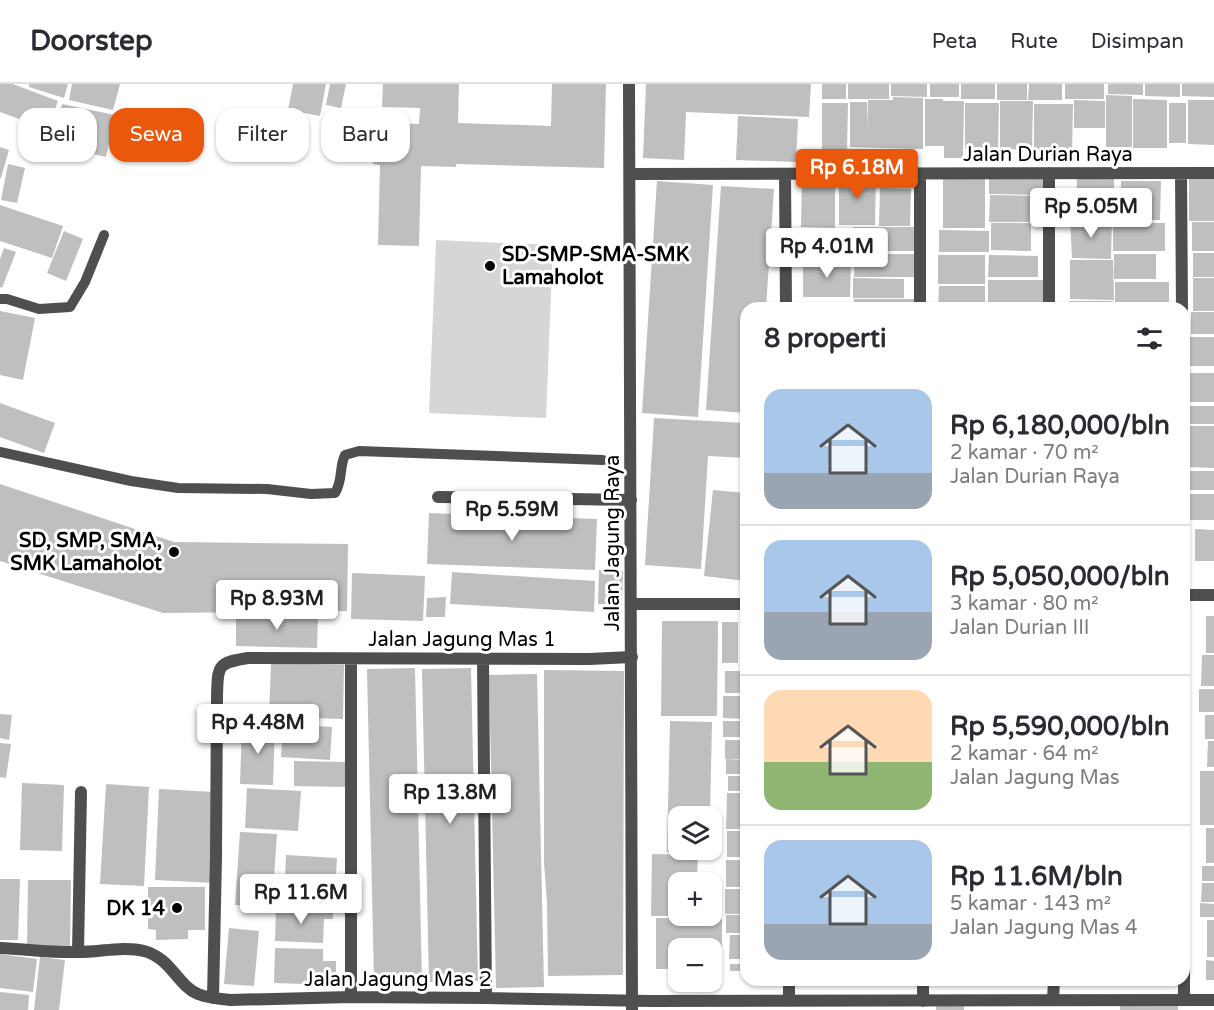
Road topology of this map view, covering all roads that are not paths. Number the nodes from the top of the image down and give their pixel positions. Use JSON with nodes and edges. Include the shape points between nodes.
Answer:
{"nodes":[{"id":1,"x":629,"y":84,"type":"edge"},
{"id":2,"x":1049,"y":173,"type":"junction"},
{"id":3,"x":1181,"y":173,"type":"junction"},
{"id":4,"x":1214,"y":173,"type":"edge"},
{"id":5,"x":630,"y":174,"type":"junction"},
{"id":6,"x":785,"y":174,"type":"junction"},
{"id":7,"x":920,"y":174,"type":"junction"},
{"id":8,"x":104,"y":236,"type":"dead end"},
{"id":9,"x":0,"y":299,"type":"edge"},
{"id":10,"x":786,"y":302,"type":"edge"},
{"id":11,"x":920,"y":302,"type":"edge"},
{"id":12,"x":1049,"y":302,"type":"edge"},
{"id":13,"x":1182,"y":302,"type":"edge"},
{"id":14,"x":0,"y":452,"type":"edge"},
{"id":15,"x":603,"y":460,"type":"dead end"},
{"id":16,"x":438,"y":497,"type":"dead end"},
{"id":17,"x":631,"y":500,"type":"junction"},
{"id":18,"x":1190,"y":595,"type":"edge"},
{"id":19,"x":1214,"y":595,"type":"edge"},
{"id":20,"x":631,"y":604,"type":"junction"},
{"id":21,"x":740,"y":604,"type":"edge"},
{"id":22,"x":632,"y":657,"type":"junction"},
{"id":23,"x":351,"y":659,"type":"junction"},
{"id":24,"x":483,"y":659,"type":"junction"},
{"id":25,"x":81,"y":792,"type":"dead end"},
{"id":26,"x":0,"y":948,"type":"edge"},
{"id":27,"x":78,"y":952,"type":"junction"},
{"id":28,"x":789,"y":986,"type":"edge"},
{"id":29,"x":923,"y":986,"type":"edge"},
{"id":30,"x":1054,"y":986,"type":"edge"},
{"id":31,"x":1184,"y":986,"type":"edge"},
{"id":32,"x":351,"y":997,"type":"junction"},
{"id":33,"x":213,"y":998,"type":"junction"},
{"id":34,"x":486,"y":998,"type":"junction"},
{"id":35,"x":1053,"y":1000,"type":"junction"},
{"id":36,"x":1184,"y":1000,"type":"junction"},
{"id":37,"x":1214,"y":1000,"type":"edge"},
{"id":38,"x":789,"y":1001,"type":"junction"},
{"id":39,"x":923,"y":1001,"type":"junction"},
{"id":40,"x":632,"y":1005,"type":"edge"}],
"edges":[{"from":1,"to":5,"type":"street","name":"Jalan Jagung Raya"},
{"from":2,"to":3,"type":"street","name":"Jalan Durian Raya"},
{"from":2,"to":7,"type":"street","name":"Jalan Durian Raya"},
{"from":2,"to":12,"type":"street"},
{"from":3,"to":4,"type":"street","name":"Jalan Durian Raya"},
{"from":3,"to":13,"type":"street"},
{"from":5,"to":6,"type":"street","name":"Jalan Durian Raya"},
{"from":5,"to":17,"type":"street","name":"Jalan Jagung Raya"},
{"from":6,"to":7,"type":"street","name":"Jalan Durian Raya"},
{"from":6,"to":10,"type":"street"},
{"from":7,"to":11,"type":"street"},
{"from":8,"to":9,"type":"lane","via":[[70,307],[39,309]]},
{"from":14,"to":15,"type":"lane","via":[[178,488],[267,489],[311,494],[335,493],[345,455],[359,451]]},
{"from":16,"to":17,"type":"street"},
{"from":17,"to":20,"type":"street","name":"Jalan Jagung Raya"},
{"from":18,"to":19,"type":"street"},
{"from":20,"to":21,"type":"street"},
{"from":20,"to":22,"type":"street","name":"Jalan Jagung Raya"},
{"from":22,"to":24,"type":"street","name":"Jalan Jagung Mas 1"},
{"from":22,"to":40,"type":"street","name":"Jalan Jagung Raya"},
{"from":23,"to":24,"type":"street","name":"Jalan Jagung Mas 1"},
{"from":23,"to":32,"type":"street"},
{"from":23,"to":33,"type":"street","name":"Jalan Jagung Mas 1","via":[[248,658],[221,665],[217,673]]},
{"from":24,"to":34,"type":"street"},
{"from":25,"to":27,"type":"street"},
{"from":26,"to":27,"type":"street","name":"Jalan Jagung Mas 2"},
{"from":27,"to":33,"type":"street","name":"Jalan Jagung Mas 2","via":[[144,951],[161,958],[197,994]]},
{"from":28,"to":38,"type":"street"},
{"from":29,"to":39,"type":"street"},
{"from":30,"to":35,"type":"street"},
{"from":31,"to":36,"type":"street"},
{"from":32,"to":33,"type":"street","name":"Jalan Jagung Mas 2"},
{"from":32,"to":34,"type":"street","name":"Jalan Jagung Mas 2"},
{"from":34,"to":40,"type":"street","name":"Jalan Jagung Mas 2"},
{"from":35,"to":36,"type":"street","name":"Jalan Jagung Mas 2"},
{"from":35,"to":39,"type":"street","name":"Jalan Jagung Mas 2"},
{"from":36,"to":37,"type":"street","name":"Jalan Jagung Mas 2"},
{"from":38,"to":39,"type":"street","name":"Jalan Jagung Mas 2"},
{"from":38,"to":40,"type":"street","name":"Jalan Jagung Mas 2"}]}
